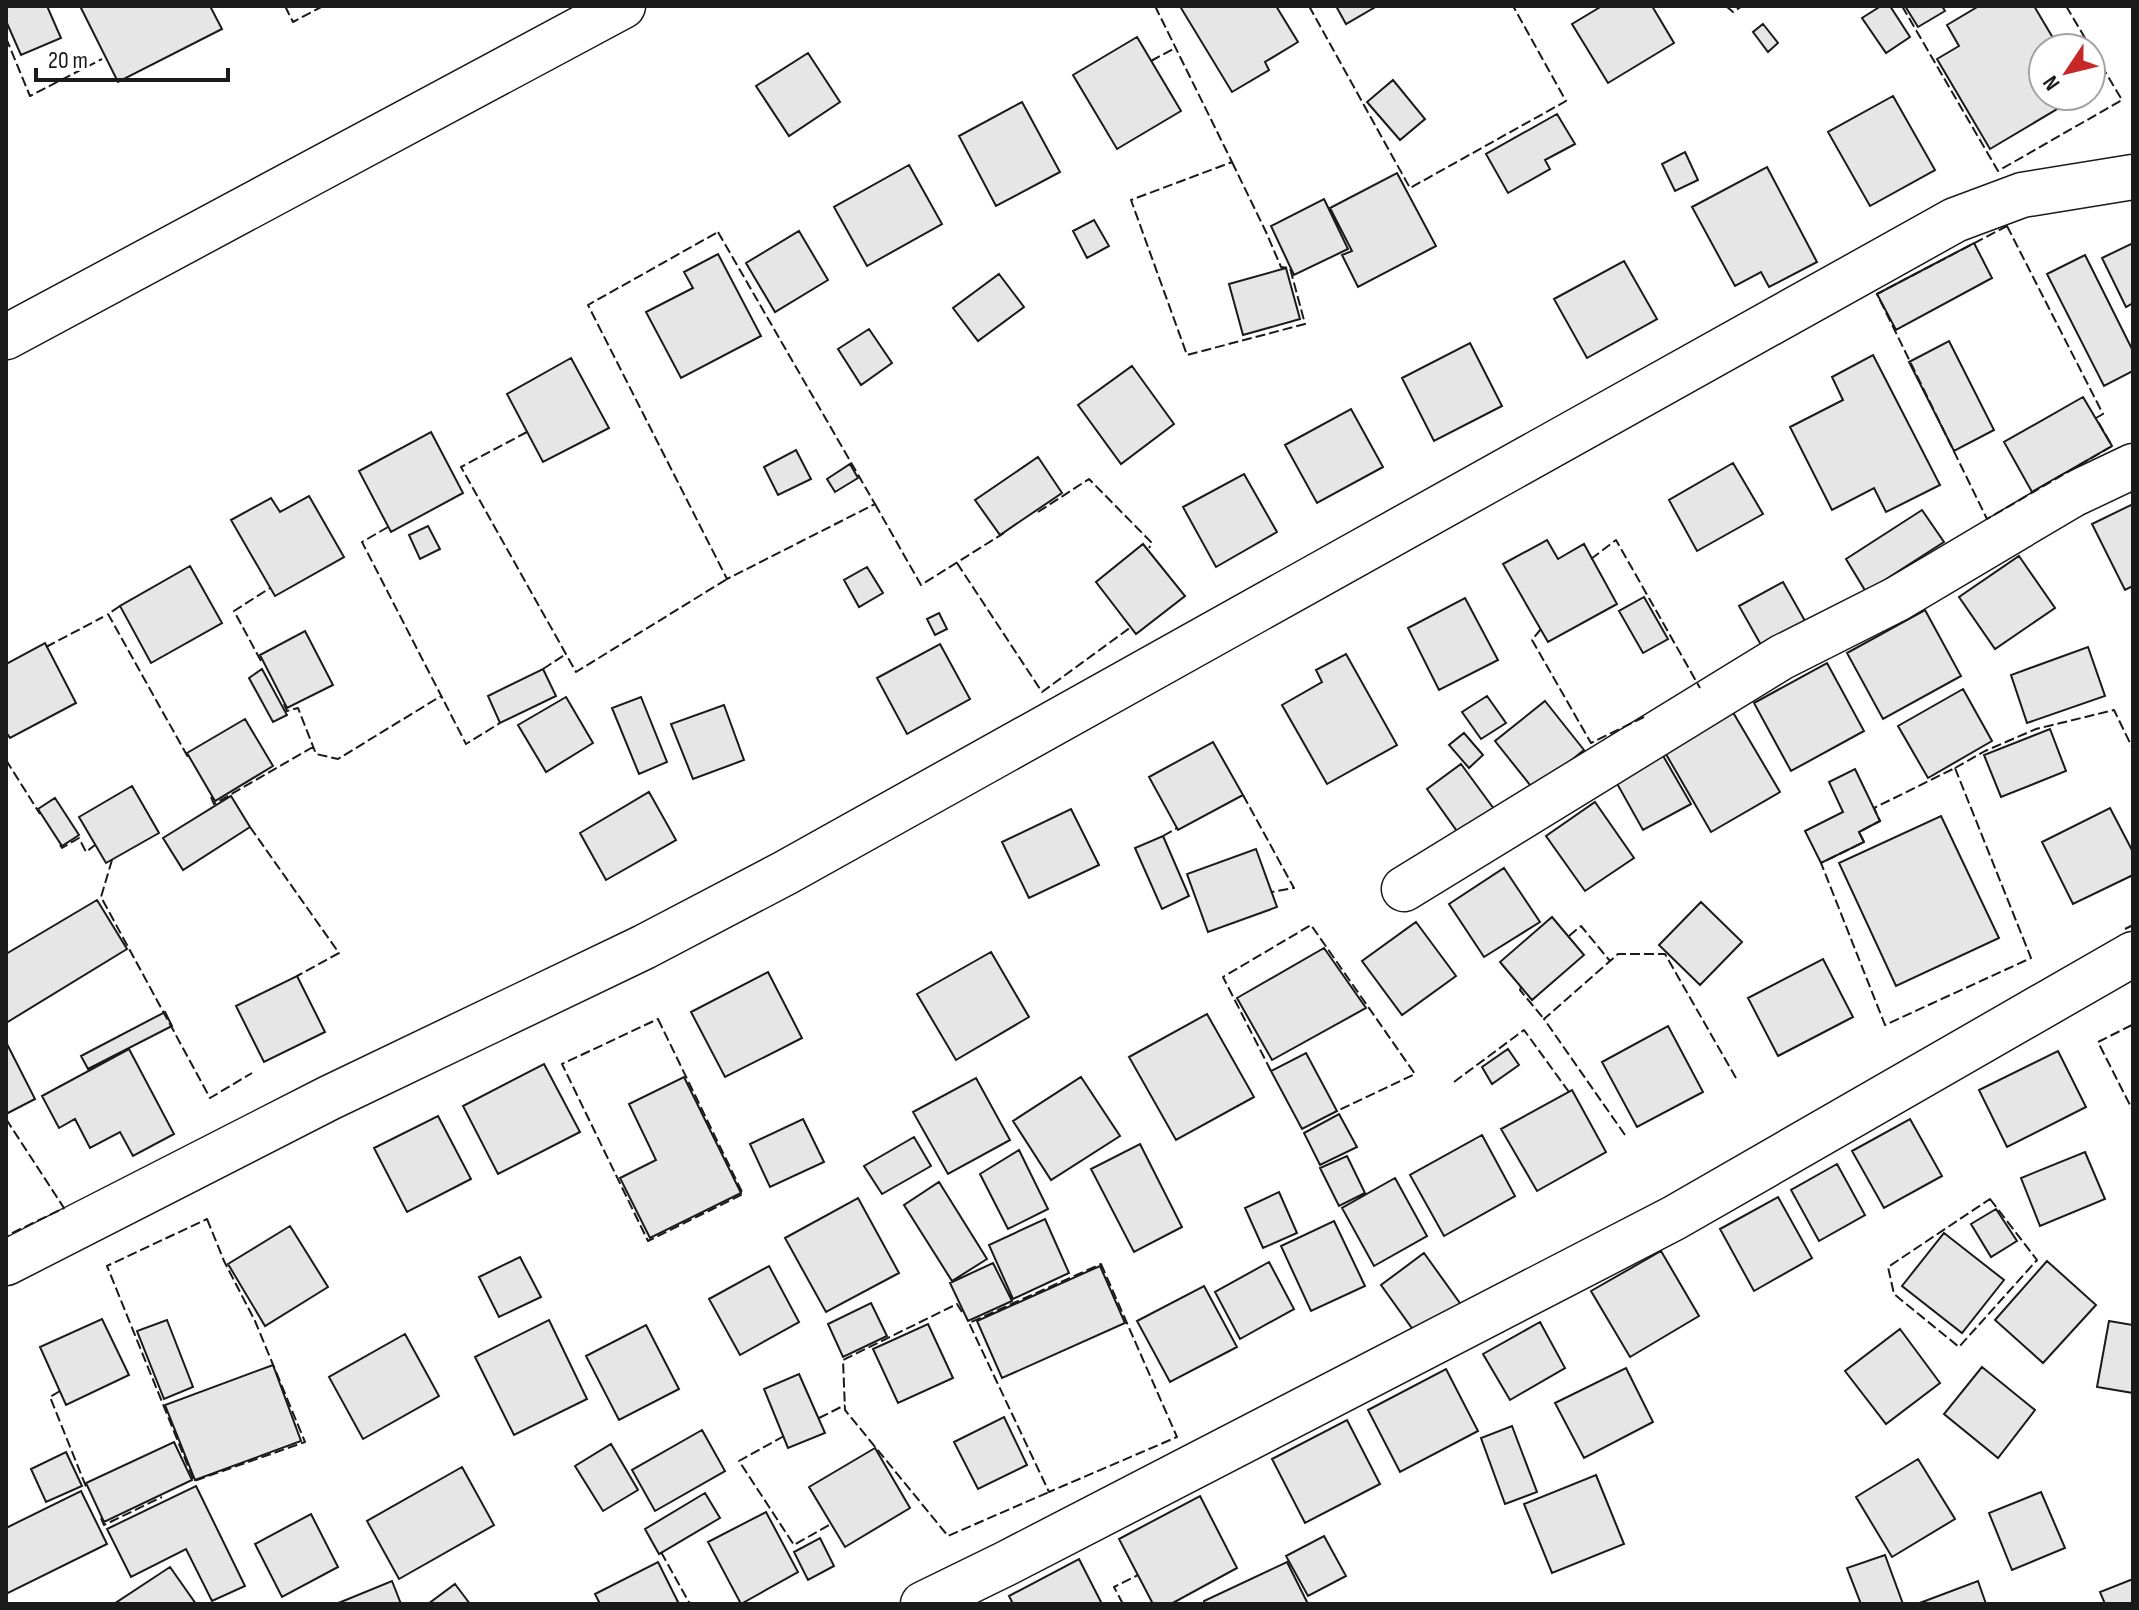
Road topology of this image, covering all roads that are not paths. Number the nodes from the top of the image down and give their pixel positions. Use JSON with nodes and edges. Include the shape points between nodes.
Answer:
{"nodes":[{"id":1,"x":623,"y":6,"type":"edge"},
{"id":2,"x":2133,"y":177,"type":"edge"},
{"id":3,"x":6,"y":337,"type":"edge"},
{"id":4,"x":2133,"y":466,"type":"edge"},
{"id":5,"x":1404,"y":889,"type":"dead end"},
{"id":6,"x":2133,"y":954,"type":"edge"},
{"id":7,"x":6,"y":1263,"type":"edge"},
{"id":8,"x":923,"y":1604,"type":"edge"}],
"edges":[{"from":1,"to":3,"type":"street"},
{"from":2,"to":7,"type":"street","via":[[2022,195],[1955,220],[785,873]]},
{"from":4,"to":5,"type":"street","via":[[2072,495],[1897,599],[1782,657]]},
{"from":6,"to":8,"type":"street","via":[[1674,1218]]}]}
